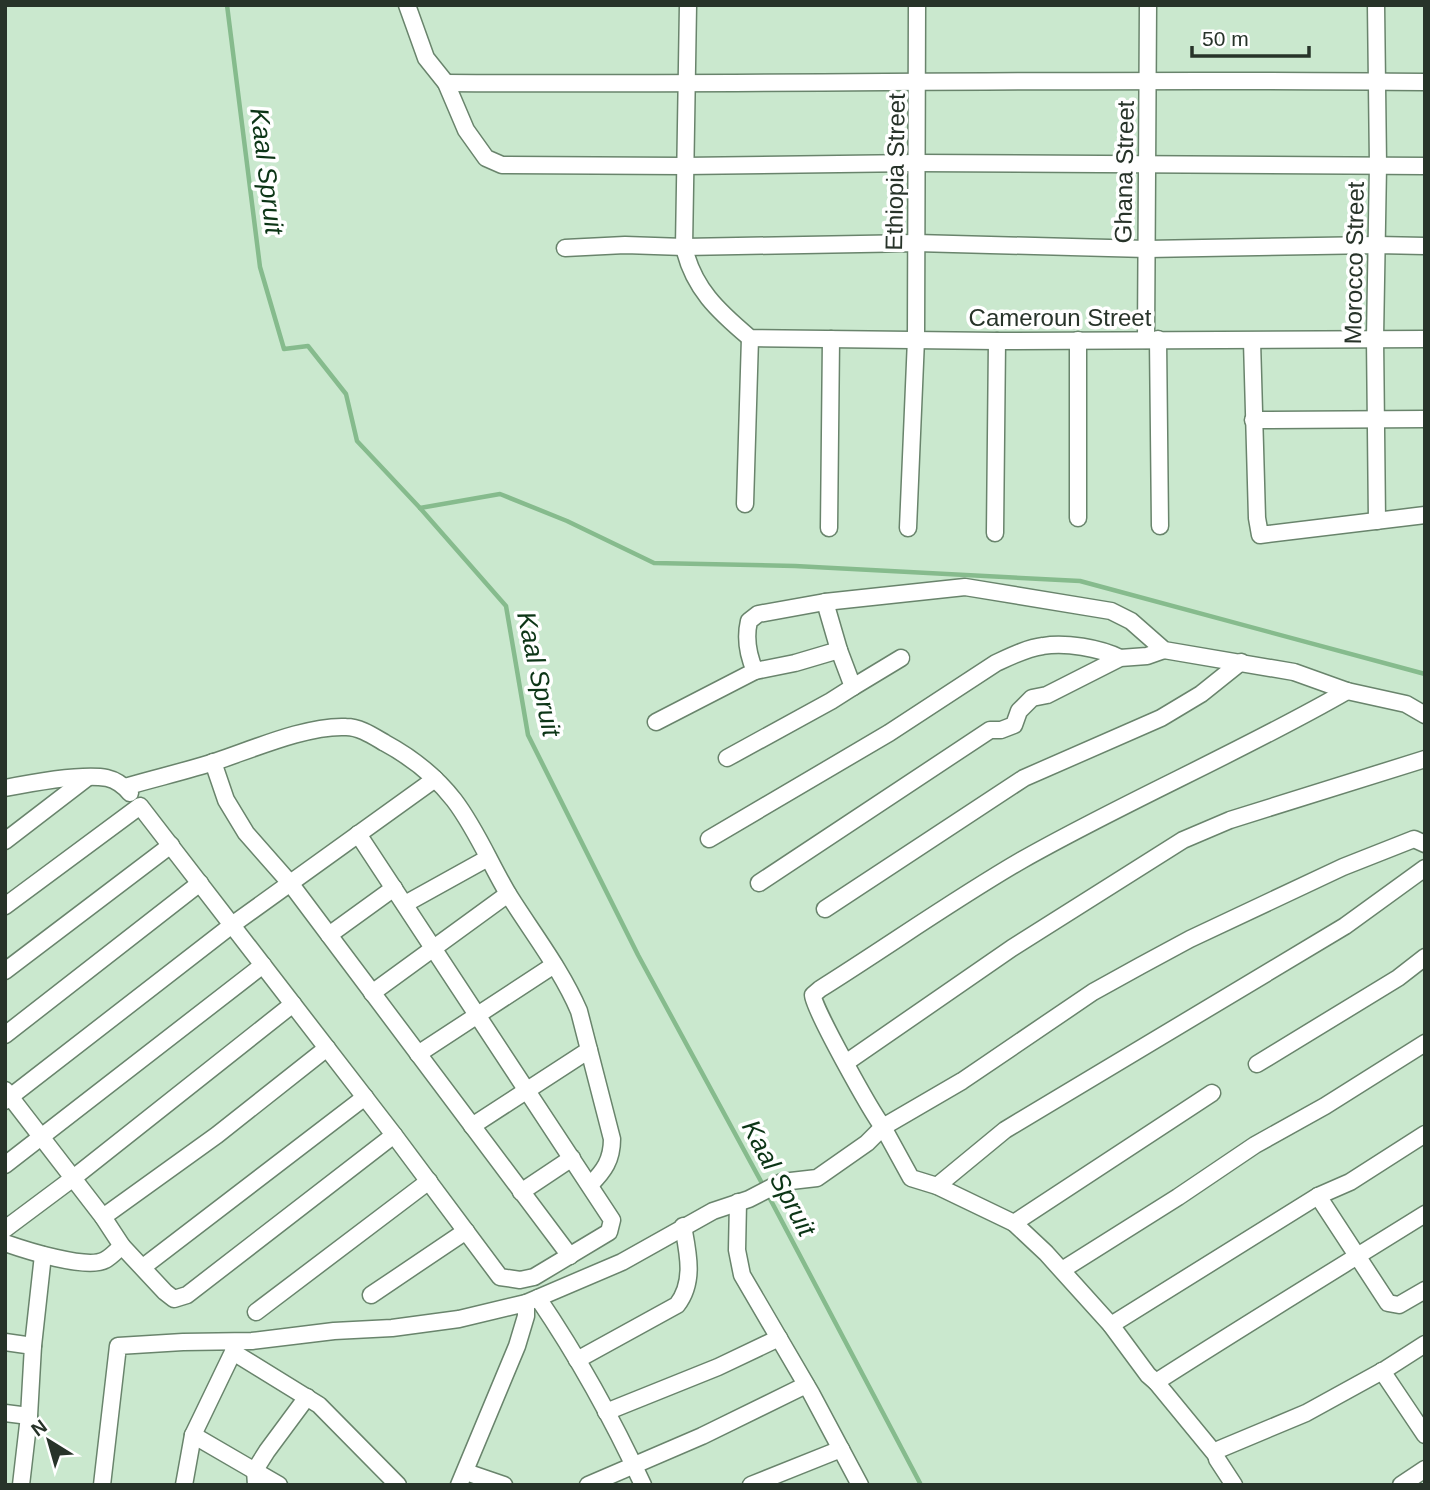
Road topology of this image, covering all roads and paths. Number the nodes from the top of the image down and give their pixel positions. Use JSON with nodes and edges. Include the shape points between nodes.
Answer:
{"nodes":[{"id":1,"x":407,"y":5,"type":"edge"},
{"id":2,"x":688,"y":5,"type":"edge"},
{"id":3,"x":917,"y":5,"type":"edge"},
{"id":4,"x":1148,"y":5,"type":"edge"},
{"id":5,"x":1376,"y":5,"type":"edge"},
{"id":6,"x":1148,"y":80,"type":"junction"},
{"id":7,"x":1378,"y":82,"type":"junction"},
{"id":8,"x":1425,"y":82,"type":"edge"},
{"id":9,"x":446,"y":83,"type":"junction"},
{"id":10,"x":918,"y":83,"type":"junction"},
{"id":11,"x":688,"y":85,"type":"junction"},
{"id":12,"x":916,"y":163,"type":"junction"},
{"id":13,"x":1378,"y":165,"type":"junction"},
{"id":14,"x":684,"y":166,"type":"junction"},
{"id":15,"x":1146,"y":166,"type":"junction"},
{"id":16,"x":1425,"y":166,"type":"edge"},
{"id":17,"x":916,"y":243,"type":"junction"},
{"id":18,"x":1377,"y":244,"type":"junction"},
{"id":19,"x":1425,"y":246,"type":"edge"},
{"id":20,"x":684,"y":247,"type":"junction"},
{"id":21,"x":565,"y":248,"type":"dead end"},
{"id":22,"x":1147,"y":249,"type":"junction"},
{"id":23,"x":750,"y":338,"type":"junction"},
{"id":24,"x":1375,"y":338,"type":"junction"},
{"id":25,"x":831,"y":339,"type":"junction"},
{"id":26,"x":916,"y":339,"type":"junction"},
{"id":27,"x":1152,"y":339,"type":"junction"},
{"id":28,"x":1425,"y":339,"type":"edge"},
{"id":29,"x":1078,"y":340,"type":"junction"},
{"id":30,"x":996,"y":341,"type":"junction"},
{"id":31,"x":1252,"y":341,"type":"junction"},
{"id":32,"x":1425,"y":419,"type":"edge"},
{"id":33,"x":1254,"y":420,"type":"junction"},
{"id":34,"x":1376,"y":420,"type":"junction"},
{"id":35,"x":745,"y":504,"type":"dead end"},
{"id":36,"x":1425,"y":515,"type":"edge"},
{"id":37,"x":1077,"y":518,"type":"dead end"},
{"id":38,"x":1377,"y":521,"type":"junction"},
{"id":39,"x":1160,"y":526,"type":"dead end"},
{"id":40,"x":829,"y":528,"type":"dead end"},
{"id":41,"x":908,"y":528,"type":"dead end"},
{"id":42,"x":995,"y":533,"type":"dead end"},
{"id":43,"x":825,"y":602,"type":"junction"},
{"id":44,"x":1164,"y":649,"type":"junction"},
{"id":45,"x":839,"y":650,"type":"junction"},
{"id":46,"x":1119,"y":658,"type":"junction"},
{"id":47,"x":901,"y":659,"type":"dead end"},
{"id":48,"x":1241,"y":662,"type":"junction"},
{"id":49,"x":755,"y":671,"type":"junction"},
{"id":50,"x":853,"y":687,"type":"junction"},
{"id":51,"x":1347,"y":691,"type":"junction"},
{"id":52,"x":1425,"y":715,"type":"edge"},
{"id":53,"x":656,"y":722,"type":"dead end"},
{"id":54,"x":727,"y":758,"type":"dead end"},
{"id":55,"x":1425,"y":759,"type":"edge"},
{"id":56,"x":213,"y":762,"type":"junction"},
{"id":57,"x":88,"y":777,"type":"junction"},
{"id":58,"x":435,"y":779,"type":"junction"},
{"id":59,"x":125,"y":787,"type":"junction"},
{"id":60,"x":5,"y":788,"type":"edge"},
{"id":61,"x":140,"y":806,"type":"junction"},
{"id":62,"x":358,"y":834,"type":"junction"},
{"id":63,"x":709,"y":839,"type":"dead end"},
{"id":64,"x":5,"y":841,"type":"edge"},
{"id":65,"x":1425,"y":844,"type":"edge"},
{"id":66,"x":171,"y":845,"type":"junction"},
{"id":67,"x":488,"y":858,"type":"junction"},
{"id":68,"x":1425,"y":868,"type":"edge"},
{"id":69,"x":200,"y":883,"type":"junction"},
{"id":70,"x":290,"y":883,"type":"junction"},
{"id":71,"x":759,"y":883,"type":"dead end"},
{"id":72,"x":394,"y":888,"type":"junction"},
{"id":73,"x":508,"y":894,"type":"junction"},
{"id":74,"x":405,"y":904,"type":"junction"},
{"id":75,"x":5,"y":906,"type":"edge"},
{"id":76,"x":825,"y":909,"type":"dead end"},
{"id":77,"x":232,"y":925,"type":"junction"},
{"id":78,"x":329,"y":935,"type":"junction"},
{"id":79,"x":434,"y":948,"type":"junction"},
{"id":80,"x":1425,"y":957,"type":"edge"},
{"id":81,"x":263,"y":965,"type":"junction"},
{"id":82,"x":554,"y":965,"type":"junction"},
{"id":83,"x":5,"y":971,"type":"edge"},
{"id":84,"x":372,"y":993,"type":"junction"},
{"id":85,"x":293,"y":1004,"type":"junction"},
{"id":86,"x":478,"y":1015,"type":"junction"},
{"id":87,"x":5,"y":1035,"type":"edge"},
{"id":88,"x":1425,"y":1043,"type":"edge"},
{"id":89,"x":327,"y":1048,"type":"junction"},
{"id":90,"x":589,"y":1050,"type":"junction"},
{"id":91,"x":418,"y":1054,"type":"junction"},
{"id":92,"x":847,"y":1062,"type":"junction"},
{"id":93,"x":1257,"y":1064,"type":"dead end"},
{"id":94,"x":527,"y":1090,"type":"junction"},
{"id":95,"x":1212,"y":1093,"type":"dead end"},
{"id":96,"x":7,"y":1096,"type":"edge"},
{"id":97,"x":365,"y":1097,"type":"junction"},
{"id":98,"x":472,"y":1126,"type":"junction"},
{"id":99,"x":883,"y":1127,"type":"junction"},
{"id":100,"x":1425,"y":1134,"type":"edge"},
{"id":101,"x":394,"y":1135,"type":"junction"},
{"id":102,"x":41,"y":1138,"type":"junction"},
{"id":103,"x":572,"y":1158,"type":"junction"},
{"id":104,"x":5,"y":1165,"type":"edge"},
{"id":105,"x":72,"y":1180,"type":"junction"},
{"id":106,"x":429,"y":1181,"type":"junction"},
{"id":107,"x":590,"y":1185,"type":"junction"},
{"id":108,"x":937,"y":1186,"type":"junction"},
{"id":109,"x":521,"y":1192,"type":"junction"},
{"id":110,"x":1318,"y":1196,"type":"junction"},
{"id":111,"x":744,"y":1200,"type":"junction"},
{"id":112,"x":1425,"y":1214,"type":"edge"},
{"id":113,"x":103,"y":1217,"type":"junction"},
{"id":114,"x":1014,"y":1223,"type":"junction"},
{"id":115,"x":683,"y":1226,"type":"junction"},
{"id":116,"x":5,"y":1230,"type":"edge"},
{"id":117,"x":466,"y":1231,"type":"junction"},
{"id":118,"x":5,"y":1243,"type":"edge"},
{"id":119,"x":122,"y":1246,"type":"junction"},
{"id":120,"x":43,"y":1255,"type":"junction"},
{"id":121,"x":570,"y":1256,"type":"junction"},
{"id":122,"x":1357,"y":1256,"type":"junction"},
{"id":123,"x":143,"y":1267,"type":"junction"},
{"id":124,"x":1062,"y":1270,"type":"junction"},
{"id":125,"x":1425,"y":1290,"type":"edge"},
{"id":126,"x":371,"y":1296,"type":"dead end"},
{"id":127,"x":532,"y":1301,"type":"junction"},
{"id":128,"x":256,"y":1312,"type":"dead end"},
{"id":129,"x":1111,"y":1325,"type":"junction"},
{"id":130,"x":779,"y":1338,"type":"junction"},
{"id":131,"x":5,"y":1342,"type":"edge"},
{"id":132,"x":1425,"y":1344,"type":"edge"},
{"id":133,"x":33,"y":1346,"type":"junction"},
{"id":134,"x":234,"y":1347,"type":"junction"},
{"id":135,"x":576,"y":1360,"type":"junction"},
{"id":136,"x":1382,"y":1371,"type":"junction"},
{"id":137,"x":1156,"y":1382,"type":"junction"},
{"id":138,"x":806,"y":1385,"type":"junction"},
{"id":139,"x":307,"y":1396,"type":"junction"},
{"id":140,"x":606,"y":1412,"type":"junction"},
{"id":141,"x":5,"y":1413,"type":"edge"},
{"id":142,"x":29,"y":1416,"type":"junction"},
{"id":143,"x":193,"y":1435,"type":"junction"},
{"id":144,"x":1425,"y":1435,"type":"edge"},
{"id":145,"x":841,"y":1449,"type":"junction"},
{"id":146,"x":1216,"y":1455,"type":"junction"},
{"id":147,"x":633,"y":1464,"type":"junction"},
{"id":148,"x":1425,"y":1469,"type":"edge"},
{"id":149,"x":256,"y":1477,"type":"edge"},
{"id":150,"x":462,"y":1478,"type":"edge"},
{"id":151,"x":21,"y":1485,"type":"edge"},
{"id":152,"x":102,"y":1485,"type":"edge"},
{"id":153,"x":184,"y":1485,"type":"edge"},
{"id":154,"x":279,"y":1485,"type":"edge"},
{"id":155,"x":398,"y":1485,"type":"edge"},
{"id":156,"x":504,"y":1485,"type":"edge"},
{"id":157,"x":588,"y":1485,"type":"edge"},
{"id":158,"x":643,"y":1485,"type":"edge"},
{"id":159,"x":751,"y":1485,"type":"edge"},
{"id":160,"x":860,"y":1485,"type":"edge"},
{"id":161,"x":1234,"y":1485,"type":"edge"},
{"id":162,"x":1401,"y":1485,"type":"edge"}],
"edges":[{"from":1,"to":9,"type":"street","via":[[426,58]]},
{"from":2,"to":11,"type":"street"},
{"from":3,"to":10,"type":"street","name":"Ethiopia Street"},
{"from":4,"to":6,"type":"street","name":"Ghana Street"},
{"from":5,"to":7,"type":"street","name":"Morocco Street"},
{"from":6,"to":7,"type":"street"},
{"from":6,"to":10,"type":"street"},
{"from":6,"to":15,"type":"street","name":"Ghana Street"},
{"from":7,"to":8,"type":"street"},
{"from":7,"to":13,"type":"street","name":"Morocco Street"},
{"from":9,"to":11,"type":"street"},
{"from":9,"to":14,"type":"street","via":[[480,151],[502,165]]},
{"from":10,"to":11,"type":"street"},
{"from":10,"to":12,"type":"street","name":"Ethiopia Street"},
{"from":11,"to":14,"type":"street"},
{"from":12,"to":14,"type":"street"},
{"from":12,"to":15,"type":"street"},
{"from":12,"to":17,"type":"street","name":"Ethiopia Street"},
{"from":13,"to":15,"type":"street"},
{"from":13,"to":16,"type":"street"},
{"from":13,"to":18,"type":"street","name":"Morocco Street"},
{"from":14,"to":20,"type":"street"},
{"from":15,"to":22,"type":"street","name":"Ghana Street"},
{"from":17,"to":20,"type":"street"},
{"from":17,"to":22,"type":"street"},
{"from":17,"to":26,"type":"street","name":"Ethiopia Street"},
{"from":18,"to":19,"type":"street"},
{"from":18,"to":22,"type":"street"},
{"from":18,"to":24,"type":"street","name":"Morocco Street"},
{"from":20,"to":21,"type":"street"},
{"from":20,"to":23,"type":"street","via":[[697,284]]},
{"from":22,"to":27,"type":"street","name":"Ghana Street"},
{"from":23,"to":25,"type":"street","name":"Cameroun Street"},
{"from":23,"to":35,"type":"street"},
{"from":24,"to":28,"type":"street","name":"Cameroun Street"},
{"from":24,"to":31,"type":"street","name":"Cameroun Street"},
{"from":24,"to":34,"type":"street","name":"Morocco Street"},
{"from":25,"to":26,"type":"street","name":"Cameroun Street"},
{"from":25,"to":40,"type":"street"},
{"from":26,"to":30,"type":"street","name":"Cameroun Street"},
{"from":26,"to":41,"type":"street","name":"Ethiopia Street"},
{"from":27,"to":29,"type":"street","name":"Cameroun Street"},
{"from":27,"to":31,"type":"street","name":"Cameroun Street"},
{"from":27,"to":39,"type":"street","name":"Ghana Street"},
{"from":29,"to":30,"type":"street","name":"Cameroun Street"},
{"from":29,"to":37,"type":"street"},
{"from":30,"to":42,"type":"street"},
{"from":31,"to":33,"type":"street"},
{"from":32,"to":34,"type":"street"},
{"from":33,"to":34,"type":"street"},
{"from":33,"to":38,"type":"street","via":[[1260,535]]},
{"from":34,"to":38,"type":"street","name":"Morocco Street"},
{"from":36,"to":38,"type":"street"},
{"from":43,"to":44,"type":"street","via":[[965,587],[1111,611],[1131,621]]},
{"from":43,"to":45,"type":"street"},
{"from":43,"to":49,"type":"street","via":[[758,614],[749,621],[747,640]]},
{"from":44,"to":46,"type":"street","via":[[1147,656]]},
{"from":44,"to":48,"type":"street"},
{"from":45,"to":49,"type":"street"},
{"from":45,"to":50,"type":"street"},
{"from":46,"to":63,"type":"street","via":[[1083,647],[1044,645],[1014,655]]},
{"from":46,"to":71,"type":"street","via":[[1047,695],[1032,698],[1019,711],[1014,725],[990,730]]},
{"from":47,"to":50,"type":"street"},
{"from":48,"to":51,"type":"street","via":[[1294,671]]},
{"from":48,"to":76,"type":"street","via":[[1161,718],[1024,778]]},
{"from":49,"to":53,"type":"street"},
{"from":50,"to":54,"type":"street"},
{"from":51,"to":52,"type":"street","via":[[1406,704]]},
{"from":51,"to":92,"type":"street","via":[[1020,862],[820,989],[813,995],[814,1002]]},
{"from":55,"to":92,"type":"street","via":[[1230,820],[1183,840],[1012,948]]},
{"from":56,"to":58,"type":"street","via":[[285,738],[346,727],[395,749]]},
{"from":56,"to":59,"type":"street"},
{"from":56,"to":70,"type":"street","via":[[226,800],[246,832]]},
{"from":57,"to":59,"type":"street","via":[[110,779]]},
{"from":57,"to":60,"type":"street"},
{"from":57,"to":64,"type":"street"},
{"from":58,"to":62,"type":"street"},
{"from":58,"to":67,"type":"street","via":[[454,800]]},
{"from":59,"to":61,"type":"street"},
{"from":61,"to":66,"type":"street"},
{"from":61,"to":75,"type":"street"},
{"from":62,"to":70,"type":"street"},
{"from":62,"to":72,"type":"street"},
{"from":65,"to":99,"type":"street","via":[[1415,839],[1355,862],[1190,939],[1093,992],[962,1081]]},
{"from":66,"to":69,"type":"street"},
{"from":66,"to":83,"type":"street"},
{"from":67,"to":73,"type":"street"},
{"from":67,"to":74,"type":"street"},
{"from":68,"to":108,"type":"street","via":[[1345,926],[1005,1130]]},
{"from":69,"to":77,"type":"street"},
{"from":69,"to":87,"type":"street"},
{"from":70,"to":77,"type":"street"},
{"from":70,"to":78,"type":"street"},
{"from":72,"to":74,"type":"street"},
{"from":72,"to":78,"type":"street"},
{"from":73,"to":79,"type":"street"},
{"from":73,"to":82,"type":"street"},
{"from":74,"to":79,"type":"street"},
{"from":77,"to":81,"type":"street"},
{"from":77,"to":96,"type":"street"},
{"from":78,"to":84,"type":"street"},
{"from":79,"to":84,"type":"street"},
{"from":79,"to":86,"type":"street"},
{"from":80,"to":93,"type":"street"},
{"from":81,"to":85,"type":"street"},
{"from":81,"to":102,"type":"street"},
{"from":82,"to":86,"type":"street"},
{"from":82,"to":90,"type":"street","via":[[575,1002]]},
{"from":84,"to":91,"type":"street"},
{"from":85,"to":89,"type":"street"},
{"from":85,"to":105,"type":"street"},
{"from":86,"to":91,"type":"street"},
{"from":86,"to":94,"type":"street"},
{"from":88,"to":124,"type":"street","via":[[1255,1145]]},
{"from":89,"to":97,"type":"street"},
{"from":89,"to":113,"type":"street"},
{"from":90,"to":94,"type":"street"},
{"from":90,"to":107,"type":"street","via":[[612,1139],[606,1168]]},
{"from":91,"to":98,"type":"street"},
{"from":92,"to":99,"type":"street"},
{"from":94,"to":98,"type":"street"},
{"from":94,"to":103,"type":"street"},
{"from":95,"to":114,"type":"street"},
{"from":96,"to":102,"type":"street"},
{"from":97,"to":101,"type":"street"},
{"from":97,"to":123,"type":"street"},
{"from":98,"to":109,"type":"street"},
{"from":99,"to":108,"type":"street","via":[[911,1178]]},
{"from":99,"to":111,"type":"street","via":[[817,1178],[782,1182]]},
{"from":100,"to":110,"type":"street","via":[[1350,1182]]},
{"from":101,"to":106,"type":"street"},
{"from":101,"to":123,"type":"street","via":[[182,1298],[170,1296]]},
{"from":102,"to":104,"type":"street"},
{"from":102,"to":105,"type":"street"},
{"from":103,"to":107,"type":"street"},
{"from":103,"to":109,"type":"street"},
{"from":105,"to":113,"type":"street"},
{"from":105,"to":116,"type":"street"},
{"from":106,"to":117,"type":"street"},
{"from":106,"to":128,"type":"street"},
{"from":107,"to":121,"type":"street","via":[[612,1226]]},
{"from":108,"to":114,"type":"street"},
{"from":109,"to":121,"type":"street"},
{"from":110,"to":122,"type":"street"},
{"from":110,"to":129,"type":"street"},
{"from":111,"to":115,"type":"street"},
{"from":111,"to":130,"type":"street","via":[[739,1266]]},
{"from":112,"to":122,"type":"street"},
{"from":113,"to":119,"type":"street"},
{"from":114,"to":124,"type":"street"},
{"from":115,"to":127,"type":"street","via":[[622,1262]]},
{"from":115,"to":135,"type":"street","via":[[689,1276],[677,1306]]},
{"from":117,"to":121,"type":"street","via":[[500,1278],[534,1277]]},
{"from":117,"to":126,"type":"street"},
{"from":118,"to":120,"type":"street"},
{"from":119,"to":120,"type":"street","via":[[98,1262]]},
{"from":119,"to":123,"type":"street"},
{"from":120,"to":133,"type":"street"},
{"from":122,"to":125,"type":"street","via":[[1393,1306]]},
{"from":122,"to":137,"type":"street"},
{"from":124,"to":129,"type":"street"},
{"from":127,"to":134,"type":"street","via":[[436,1322]]},
{"from":127,"to":135,"type":"street"},
{"from":127,"to":150,"type":"street"},
{"from":129,"to":137,"type":"street"},
{"from":130,"to":138,"type":"street"},
{"from":130,"to":140,"type":"street"},
{"from":131,"to":133,"type":"street"},
{"from":132,"to":136,"type":"street"},
{"from":133,"to":142,"type":"street"},
{"from":134,"to":139,"type":"street"},
{"from":134,"to":143,"type":"street"},
{"from":134,"to":152,"type":"street","via":[[183,1342],[117,1347]]},
{"from":135,"to":140,"type":"street"},
{"from":136,"to":144,"type":"street"},
{"from":136,"to":146,"type":"street","via":[[1306,1413],[1236,1440]]},
{"from":137,"to":146,"type":"street"},
{"from":138,"to":145,"type":"street"},
{"from":138,"to":147,"type":"street"},
{"from":139,"to":149,"type":"street","via":[[267,1451]]},
{"from":139,"to":155,"type":"street"},
{"from":140,"to":147,"type":"street"},
{"from":141,"to":142,"type":"street"},
{"from":142,"to":151,"type":"street"},
{"from":143,"to":149,"type":"street"},
{"from":143,"to":153,"type":"street"},
{"from":145,"to":159,"type":"street"},
{"from":145,"to":160,"type":"street"},
{"from":146,"to":161,"type":"street"},
{"from":147,"to":157,"type":"street"},
{"from":147,"to":158,"type":"street"},
{"from":148,"to":162,"type":"street"},
{"from":149,"to":154,"type":"street"},
{"from":150,"to":156,"type":"street"}]}
